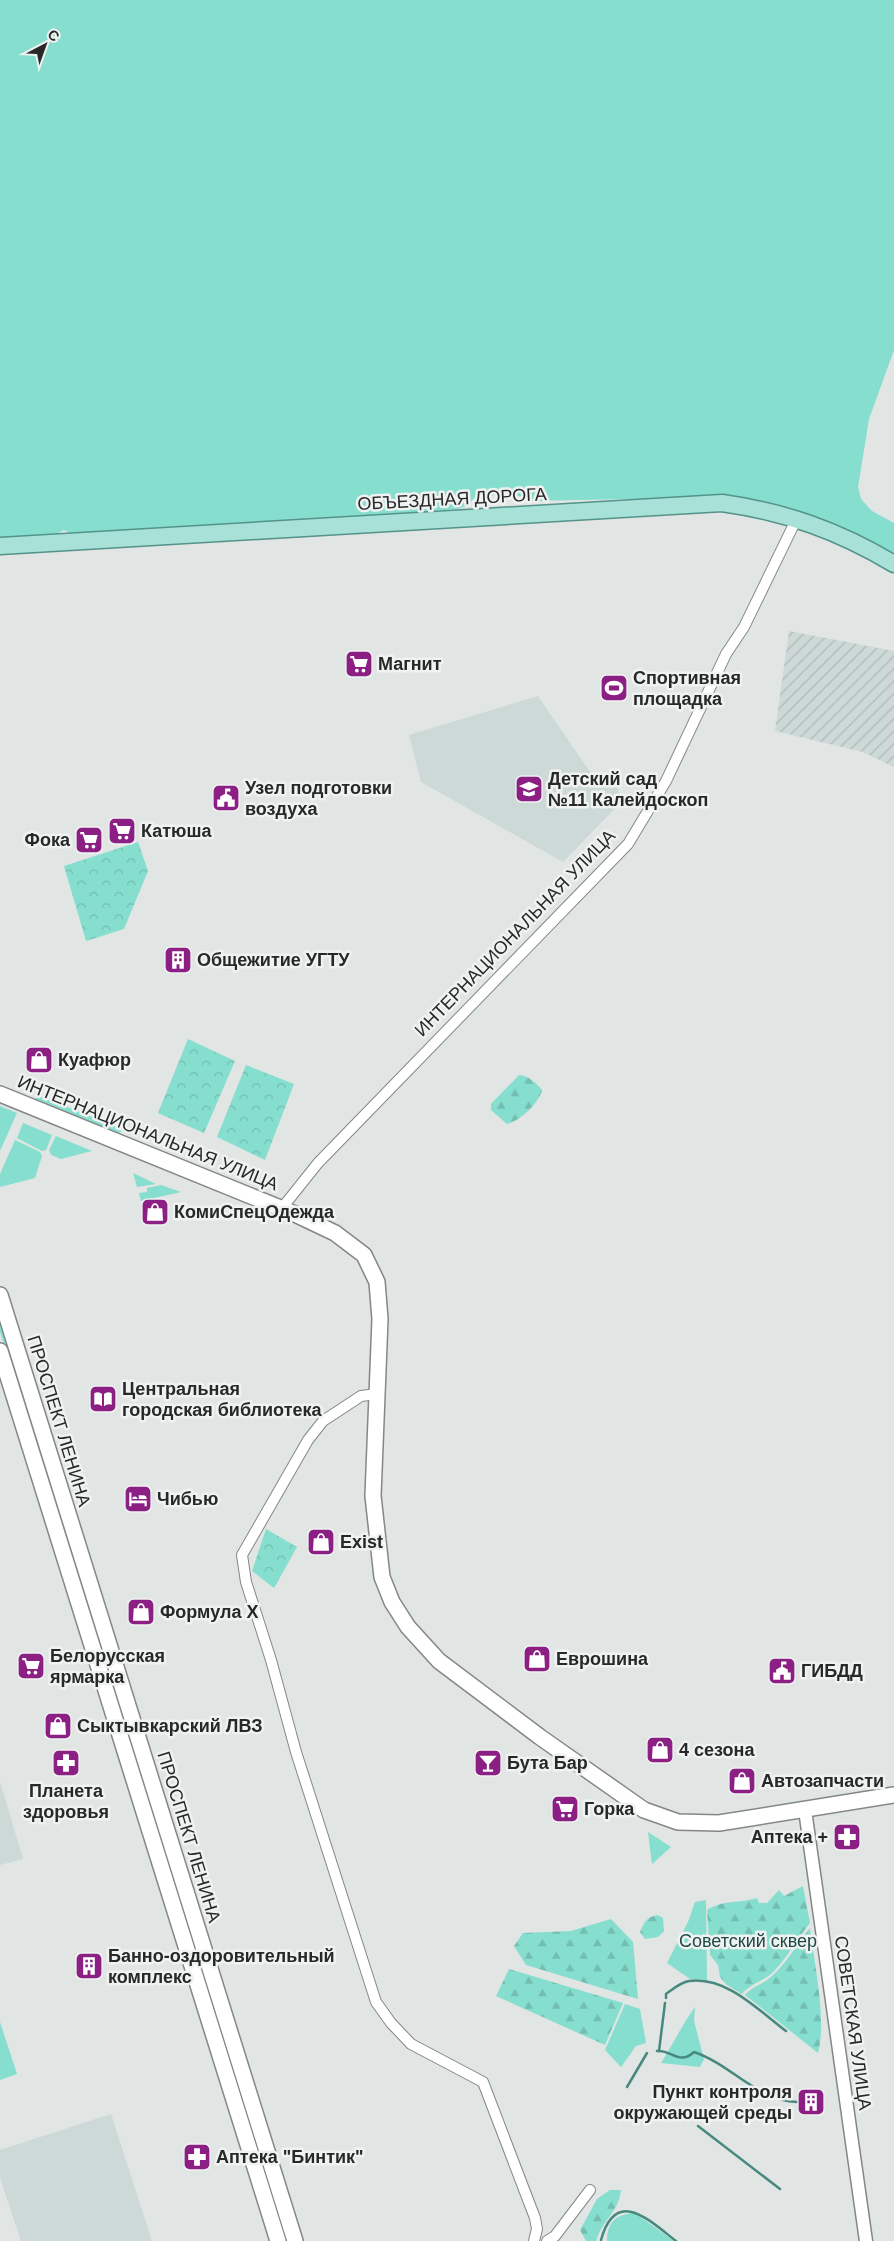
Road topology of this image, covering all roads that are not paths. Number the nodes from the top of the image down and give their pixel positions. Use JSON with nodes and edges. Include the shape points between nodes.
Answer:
{"nodes":[{"id":1,"x":797,"y":518,"type":"junction"},
{"id":2,"x":0,"y":546,"type":"edge"},
{"id":3,"x":894,"y":564,"type":"edge"},
{"id":4,"x":0,"y":1094,"type":"edge"},
{"id":5,"x":282,"y":1208,"type":"junction"},
{"id":6,"x":0,"y":1294,"type":"edge"},
{"id":7,"x":0,"y":1351,"type":"edge"},
{"id":8,"x":378,"y":1394,"type":"junction"},
{"id":9,"x":82,"y":1559,"type":"junction"},
{"id":10,"x":66,"y":1563,"type":"junction"},
{"id":11,"x":894,"y":1795,"type":"edge"},
{"id":12,"x":805,"y":1810,"type":"junction"},
{"id":13,"x":590,"y":2190,"type":"dead end"},
{"id":14,"x":278,"y":2241,"type":"edge"},
{"id":15,"x":295,"y":2241,"type":"edge"},
{"id":16,"x":534,"y":2241,"type":"edge"},
{"id":17,"x":547,"y":2241,"type":"edge"},
{"id":18,"x":866,"y":2241,"type":"edge"}],
"edges":[{"from":1,"to":2,"type":"main road","name":"ОБЪЕЗДНАЯ ДОРОГА","via":[[722,503]]},
{"from":1,"to":3,"type":"main road","name":"ОБЪЕЗДНАЯ ДОРОГА","via":[[868,548]]},
{"from":1,"to":5,"type":"street","name":"ИНТЕРНАЦИОНАЛЬНАЯ УЛИЦА","via":[[744,627],[726,654],[666,781],[628,844],[318,1163]]},
{"from":4,"to":5,"type":"main road","name":"ИНТЕРНАЦИОНАЛЬНАЯ УЛИЦА"},
{"from":5,"to":8,"type":"main road","name":"ИНТЕРНАЦИОНАЛЬНАЯ УЛИЦА","via":[[335,1233],[364,1255],[377,1282],[380,1319]]},
{"from":6,"to":9,"type":"main road","name":"ПРОСПЕКТ ЛЕНИНА"},
{"from":7,"to":10,"type":"main road","name":"ПРОСПЕКТ ЛЕНИНА"},
{"from":8,"to":12,"type":"main road","name":"ИНТЕРНАЦИОНАЛЬНАЯ УЛИЦА","via":[[373,1496],[382,1577],[392,1602],[408,1627],[439,1661],[644,1810],[678,1822],[711,1823]]},
{"from":8,"to":16,"type":"street","via":[[361,1396],[330,1416],[308,1440],[242,1555],[246,1582],[296,1752],[376,2002],[411,2044],[483,2082],[535,2218]]},
{"from":9,"to":10,"type":"main road"},
{"from":9,"to":15,"type":"main road","name":"ПРОСПЕКТ ЛЕНИНА"},
{"from":10,"to":14,"type":"main road","name":"ПРОСПЕКТ ЛЕНИНА"},
{"from":11,"to":12,"type":"main road","name":"ИНТЕРНАЦИОНАЛЬНАЯ УЛИЦА"},
{"from":12,"to":18,"type":"street","name":"СОВЕТСКАЯ УЛИЦА"},
{"from":13,"to":17,"type":"street","via":[[555,2236]]}]}
